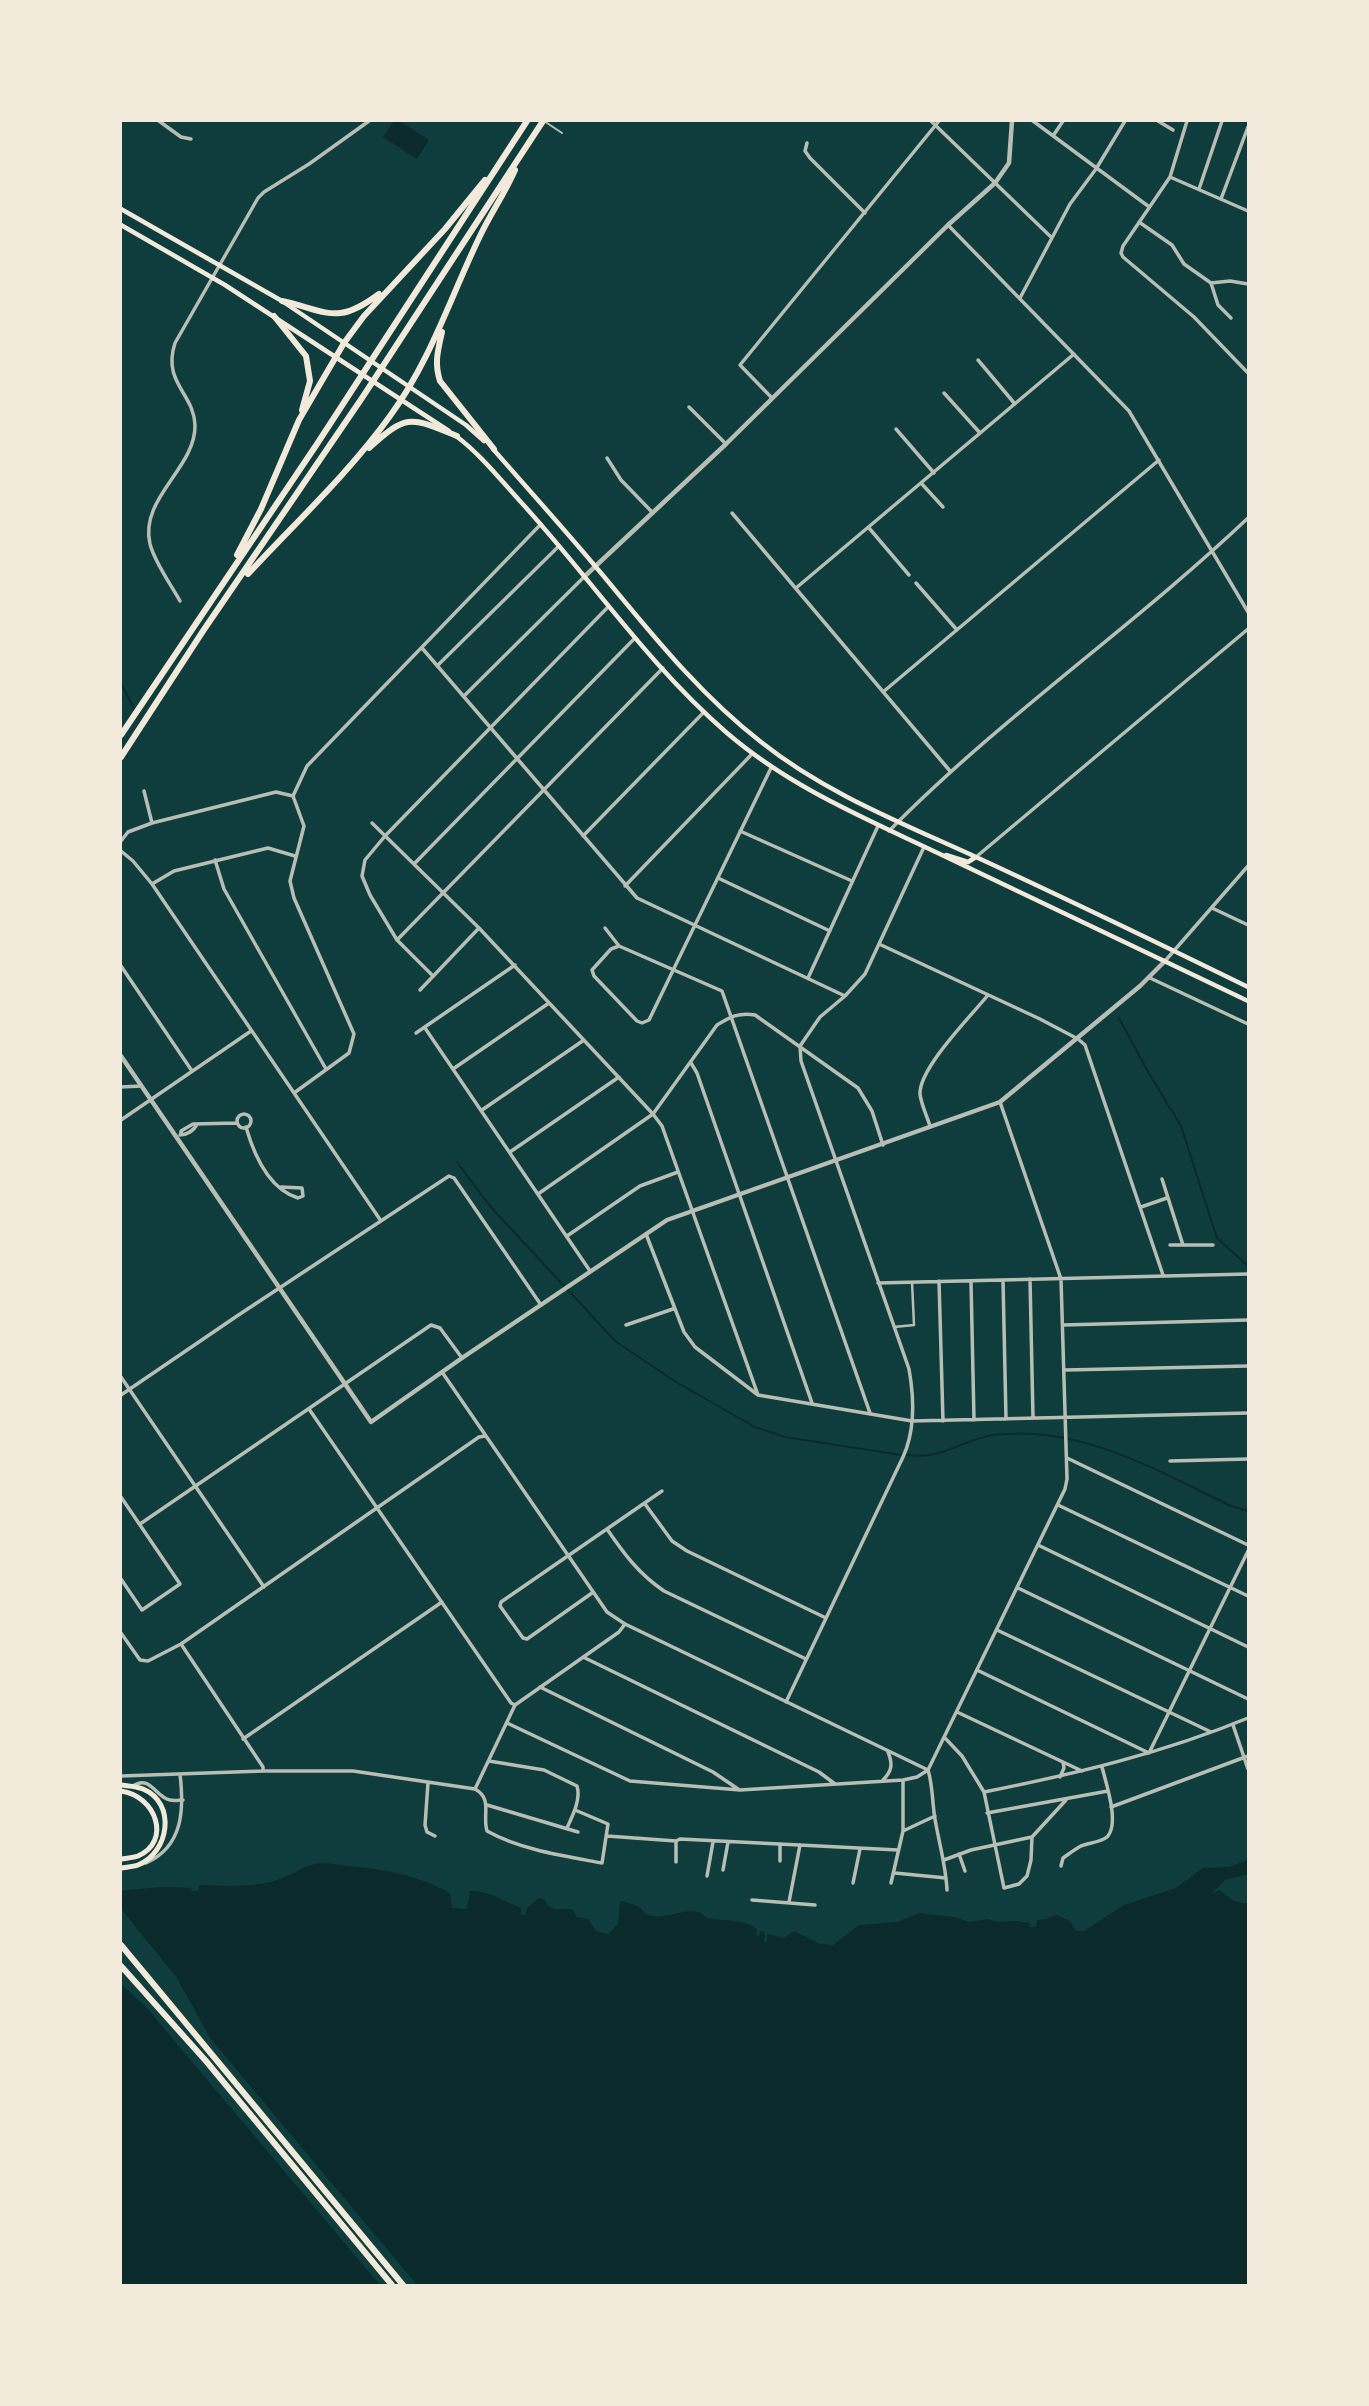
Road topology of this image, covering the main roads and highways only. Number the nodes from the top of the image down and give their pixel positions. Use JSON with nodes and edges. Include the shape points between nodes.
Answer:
{"nodes":[{"id":1,"x":527,"y":121,"type":"edge"},
{"id":2,"x":543,"y":121,"type":"edge"},
{"id":3,"x":521,"y":155,"type":"junction"},
{"id":4,"x":498,"y":165,"type":"junction"},
{"id":5,"x":121,"y":208,"type":"edge"},
{"id":6,"x":121,"y":225,"type":"edge"},
{"id":7,"x":392,"y":284,"type":"junction"},
{"id":8,"x":282,"y":302,"type":"junction"},
{"id":9,"x":274,"y":316,"type":"junction"},
{"id":10,"x":445,"y":320,"type":"junction"},
{"id":11,"x":344,"y":343,"type":"junction"},
{"id":12,"x":336,"y":357,"type":"junction"},
{"id":13,"x":410,"y":386,"type":"junction"},
{"id":14,"x":401,"y":399,"type":"junction"},
{"id":15,"x":299,"y":420,"type":"junction"},
{"id":16,"x":457,"y":436,"type":"junction"},
{"id":17,"x":494,"y":449,"type":"junction"},
{"id":18,"x":349,"y":465,"type":"junction"},
{"id":19,"x":222,"y":582,"type":"junction"},
{"id":20,"x":233,"y":590,"type":"junction"},
{"id":21,"x":121,"y":735,"type":"edge"},
{"id":22,"x":121,"y":757,"type":"edge"},
{"id":23,"x":938,"y":853,"type":"junction"},
{"id":24,"x":976,"y":857,"type":"junction"},
{"id":25,"x":1248,"y":987,"type":"edge"},
{"id":26,"x":1248,"y":1001,"type":"edge"},
{"id":27,"x":121,"y":1785,"type":"edge"},
{"id":28,"x":121,"y":1791,"type":"edge"},
{"id":29,"x":121,"y":1859,"type":"edge"},
{"id":30,"x":121,"y":1868,"type":"edge"},
{"id":31,"x":121,"y":1945,"type":"edge"},
{"id":32,"x":121,"y":1966,"type":"edge"},
{"id":33,"x":392,"y":2285,"type":"edge"},
{"id":34,"x":403,"y":2285,"type":"edge"}],
"edges":[{"from":1,"to":4,"type":"highway"},
{"from":2,"to":3,"type":"highway"},
{"from":3,"to":10,"type":"highway","via":[[479,237]]},
{"from":3,"to":20,"type":"highway"},
{"from":4,"to":7,"type":"highway"},
{"from":4,"to":19,"type":"highway"},
{"from":5,"to":8,"type":"main road"},
{"from":6,"to":9,"type":"main road"},
{"from":7,"to":8,"type":"highway","via":[[357,309],[337,314]]},
{"from":7,"to":11,"type":"highway"},
{"from":8,"to":11,"type":"main road"},
{"from":9,"to":12,"type":"main road"},
{"from":9,"to":15,"type":"highway","via":[[298,344],[309,368]]},
{"from":10,"to":13,"type":"highway"},
{"from":10,"to":17,"type":"highway","via":[[436,356],[440,381]]},
{"from":11,"to":12,"type":"highway"},
{"from":11,"to":13,"type":"main road"},
{"from":12,"to":14,"type":"main road"},
{"from":12,"to":15,"type":"highway"},
{"from":13,"to":14,"type":"highway"},
{"from":13,"to":17,"type":"main road"},
{"from":14,"to":16,"type":"main road"},
{"from":14,"to":18,"type":"highway"},
{"from":15,"to":19,"type":"highway","via":[[261,509]]},
{"from":16,"to":18,"type":"highway","via":[[425,422],[408,421],[387,431]]},
{"from":16,"to":23,"type":"main road","via":[[541,523],[663,668],[752,754],[816,795]]},
{"from":17,"to":24,"type":"main road","via":[[671,657],[737,723],[804,772]]},
{"from":18,"to":20,"type":"highway"},
{"from":19,"to":21,"type":"highway"},
{"from":20,"to":22,"type":"highway"},
{"from":23,"to":24,"type":"main road","via":[[968,862]]},
{"from":23,"to":26,"type":"main road"},
{"from":24,"to":25,"type":"main road"},
{"from":27,"to":30,"type":"main road","via":[[143,1788],[155,1797],[165,1819],[159,1846],[151,1856],[138,1865]]},
{"from":28,"to":29,"type":"main road","via":[[146,1801],[156,1829],[144,1852]]},
{"from":31,"to":34,"type":"highway"},
{"from":32,"to":33,"type":"highway"}]}
